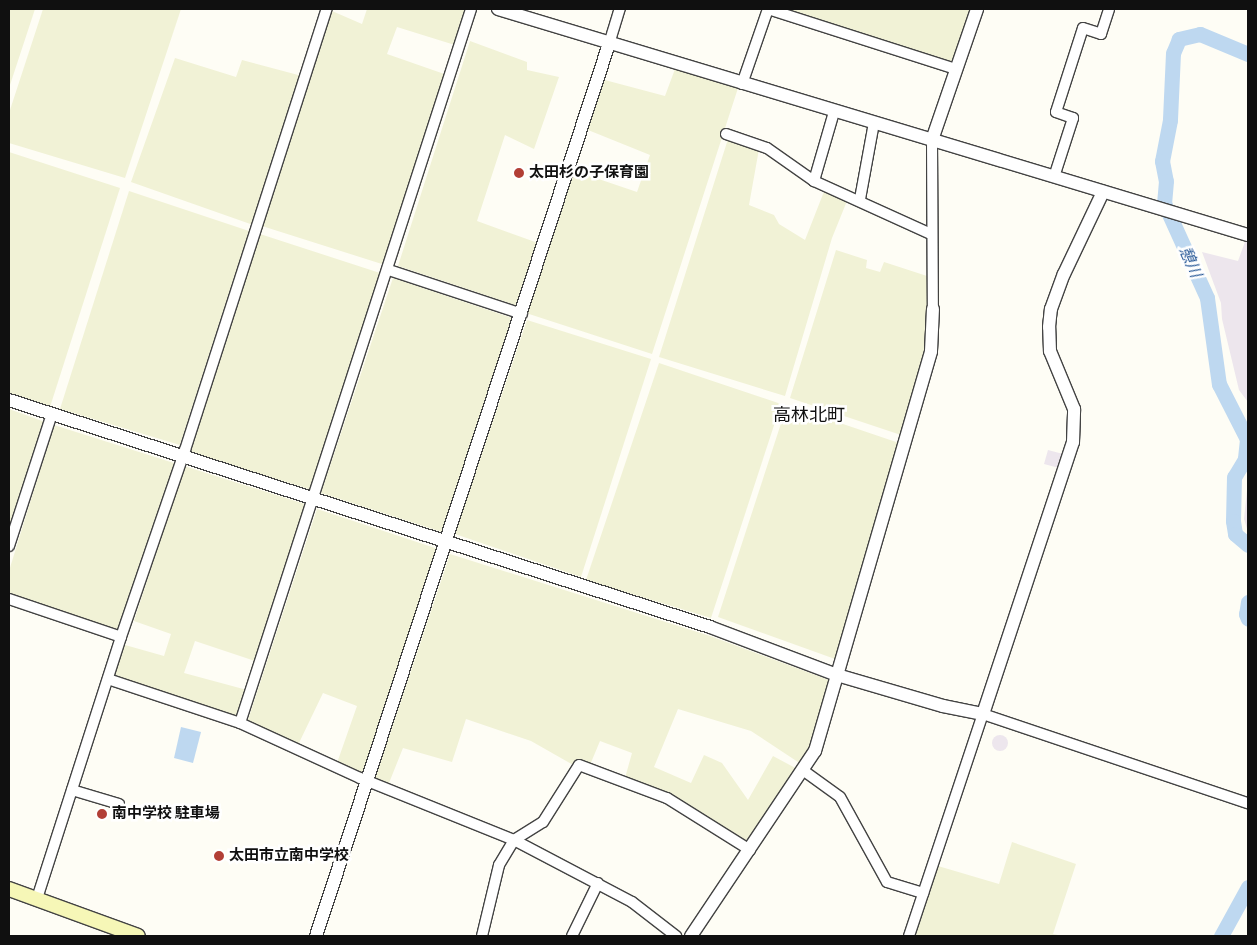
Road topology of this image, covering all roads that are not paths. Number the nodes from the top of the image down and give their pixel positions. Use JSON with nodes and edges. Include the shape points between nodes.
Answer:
{"nodes":[{"id":1,"x":327,"y":9,"type":"edge"},
{"id":2,"x":472,"y":9,"type":"edge"},
{"id":3,"x":498,"y":9,"type":"edge"},
{"id":4,"x":620,"y":9,"type":"edge"},
{"id":5,"x":768,"y":9,"type":"edge"},
{"id":6,"x":977,"y":9,"type":"edge"},
{"id":7,"x":1109,"y":9,"type":"edge"},
{"id":8,"x":609,"y":44,"type":"junction"},
{"id":9,"x":956,"y":69,"type":"junction"},
{"id":10,"x":742,"y":84,"type":"junction"},
{"id":11,"x":834,"y":112,"type":"junction"},
{"id":12,"x":874,"y":123,"type":"junction"},
{"id":13,"x":726,"y":134,"type":"dead end"},
{"id":14,"x":932,"y":140,"type":"junction"},
{"id":15,"x":1054,"y":177,"type":"junction"},
{"id":16,"x":814,"y":180,"type":"junction"},
{"id":17,"x":1103,"y":192,"type":"junction"},
{"id":18,"x":860,"y":199,"type":"junction"},
{"id":19,"x":931,"y":234,"type":"junction"},
{"id":20,"x":1248,"y":235,"type":"edge"},
{"id":21,"x":388,"y":270,"type":"junction"},
{"id":22,"x":933,"y":310,"type":"joint"},
{"id":23,"x":522,"y":314,"type":"junction"},
{"id":24,"x":9,"y":400,"type":"edge"},
{"id":25,"x":52,"y":414,"type":"junction"},
{"id":26,"x":183,"y":456,"type":"junction"},
{"id":27,"x":314,"y":498,"type":"junction"},
{"id":28,"x":448,"y":542,"type":"junction"},
{"id":29,"x":9,"y":546,"type":"edge"},
{"id":30,"x":9,"y":599,"type":"edge"},
{"id":31,"x":121,"y":637,"type":"junction"},
{"id":32,"x":837,"y":675,"type":"junction"},
{"id":33,"x":108,"y":679,"type":"junction"},
{"id":34,"x":983,"y":714,"type":"junction"},
{"id":35,"x":240,"y":722,"type":"junction"},
{"id":36,"x":804,"y":771,"type":"junction"},
{"id":37,"x":368,"y":780,"type":"junction"},
{"id":38,"x":72,"y":790,"type":"junction"},
{"id":39,"x":1248,"y":803,"type":"edge"},
{"id":40,"x":119,"y":804,"type":"dead end"},
{"id":41,"x":514,"y":840,"type":"junction"},
{"id":42,"x":750,"y":850,"type":"junction"},
{"id":43,"x":598,"y":883,"type":"junction"},
{"id":44,"x":9,"y":889,"type":"edge"},
{"id":45,"x":923,"y":893,"type":"junction"},
{"id":46,"x":37,"y":899,"type":"junction"},
{"id":47,"x":138,"y":936,"type":"edge"},
{"id":48,"x":316,"y":936,"type":"edge"},
{"id":49,"x":482,"y":936,"type":"edge"},
{"id":50,"x":572,"y":936,"type":"edge"},
{"id":51,"x":676,"y":936,"type":"edge"},
{"id":52,"x":691,"y":936,"type":"edge"},
{"id":53,"x":909,"y":936,"type":"edge"}],
"edges":[{"from":1,"to":26,"type":"street"},
{"from":2,"to":21,"type":"street"},
{"from":3,"to":8,"type":"street"},
{"from":4,"to":8,"type":"street"},
{"from":5,"to":9,"type":"street"},
{"from":5,"to":10,"type":"street"},
{"from":6,"to":9,"type":"street"},
{"from":7,"to":15,"type":"street","via":[[1101,34],[1083,28],[1056,112],[1073,118]]},
{"from":8,"to":10,"type":"street"},
{"from":8,"to":23,"type":"street"},
{"from":9,"to":14,"type":"street"},
{"from":10,"to":11,"type":"street"},
{"from":11,"to":12,"type":"street"},
{"from":11,"to":16,"type":"street"},
{"from":12,"to":14,"type":"street"},
{"from":12,"to":18,"type":"street"},
{"from":13,"to":16,"type":"street","via":[[767,148]]},
{"from":14,"to":15,"type":"street"},
{"from":14,"to":19,"type":"street"},
{"from":15,"to":17,"type":"street"},
{"from":16,"to":18,"type":"street"},
{"from":17,"to":20,"type":"street"},
{"from":17,"to":34,"type":"street","via":[[1051,309],[1050,351],[1074,409],[1074,442]]},
{"from":18,"to":19,"type":"street"},
{"from":19,"to":22,"type":"street"},
{"from":21,"to":23,"type":"street"},
{"from":21,"to":27,"type":"street"},
{"from":22,"to":32,"type":"street","via":[[931,351]]},
{"from":23,"to":28,"type":"street"},
{"from":24,"to":25,"type":"street"},
{"from":25,"to":26,"type":"street"},
{"from":25,"to":29,"type":"street"},
{"from":26,"to":27,"type":"street"},
{"from":26,"to":31,"type":"street"},
{"from":27,"to":28,"type":"street"},
{"from":27,"to":35,"type":"street"},
{"from":28,"to":32,"type":"street","via":[[710,627]]},
{"from":28,"to":37,"type":"street"},
{"from":30,"to":31,"type":"street"},
{"from":31,"to":33,"type":"street"},
{"from":32,"to":34,"type":"street","via":[[957,710]]},
{"from":32,"to":36,"type":"street","via":[[818,743]]},
{"from":33,"to":35,"type":"street"},
{"from":33,"to":38,"type":"street"},
{"from":34,"to":39,"type":"street"},
{"from":34,"to":45,"type":"street"},
{"from":35,"to":37,"type":"street"},
{"from":36,"to":42,"type":"street"},
{"from":36,"to":45,"type":"street","via":[[840,797],[886,882]]},
{"from":37,"to":41,"type":"street"},
{"from":37,"to":48,"type":"street"},
{"from":38,"to":40,"type":"street"},
{"from":38,"to":46,"type":"street"},
{"from":41,"to":42,"type":"street","via":[[543,822],[579,765],[667,798]]},
{"from":41,"to":43,"type":"street"},
{"from":41,"to":49,"type":"street","via":[[499,865]]},
{"from":42,"to":52,"type":"street"},
{"from":43,"to":50,"type":"street"},
{"from":43,"to":51,"type":"street","via":[[632,902]]},
{"from":44,"to":46,"type":"main road"},
{"from":45,"to":53,"type":"street"},
{"from":46,"to":47,"type":"main road"}]}
